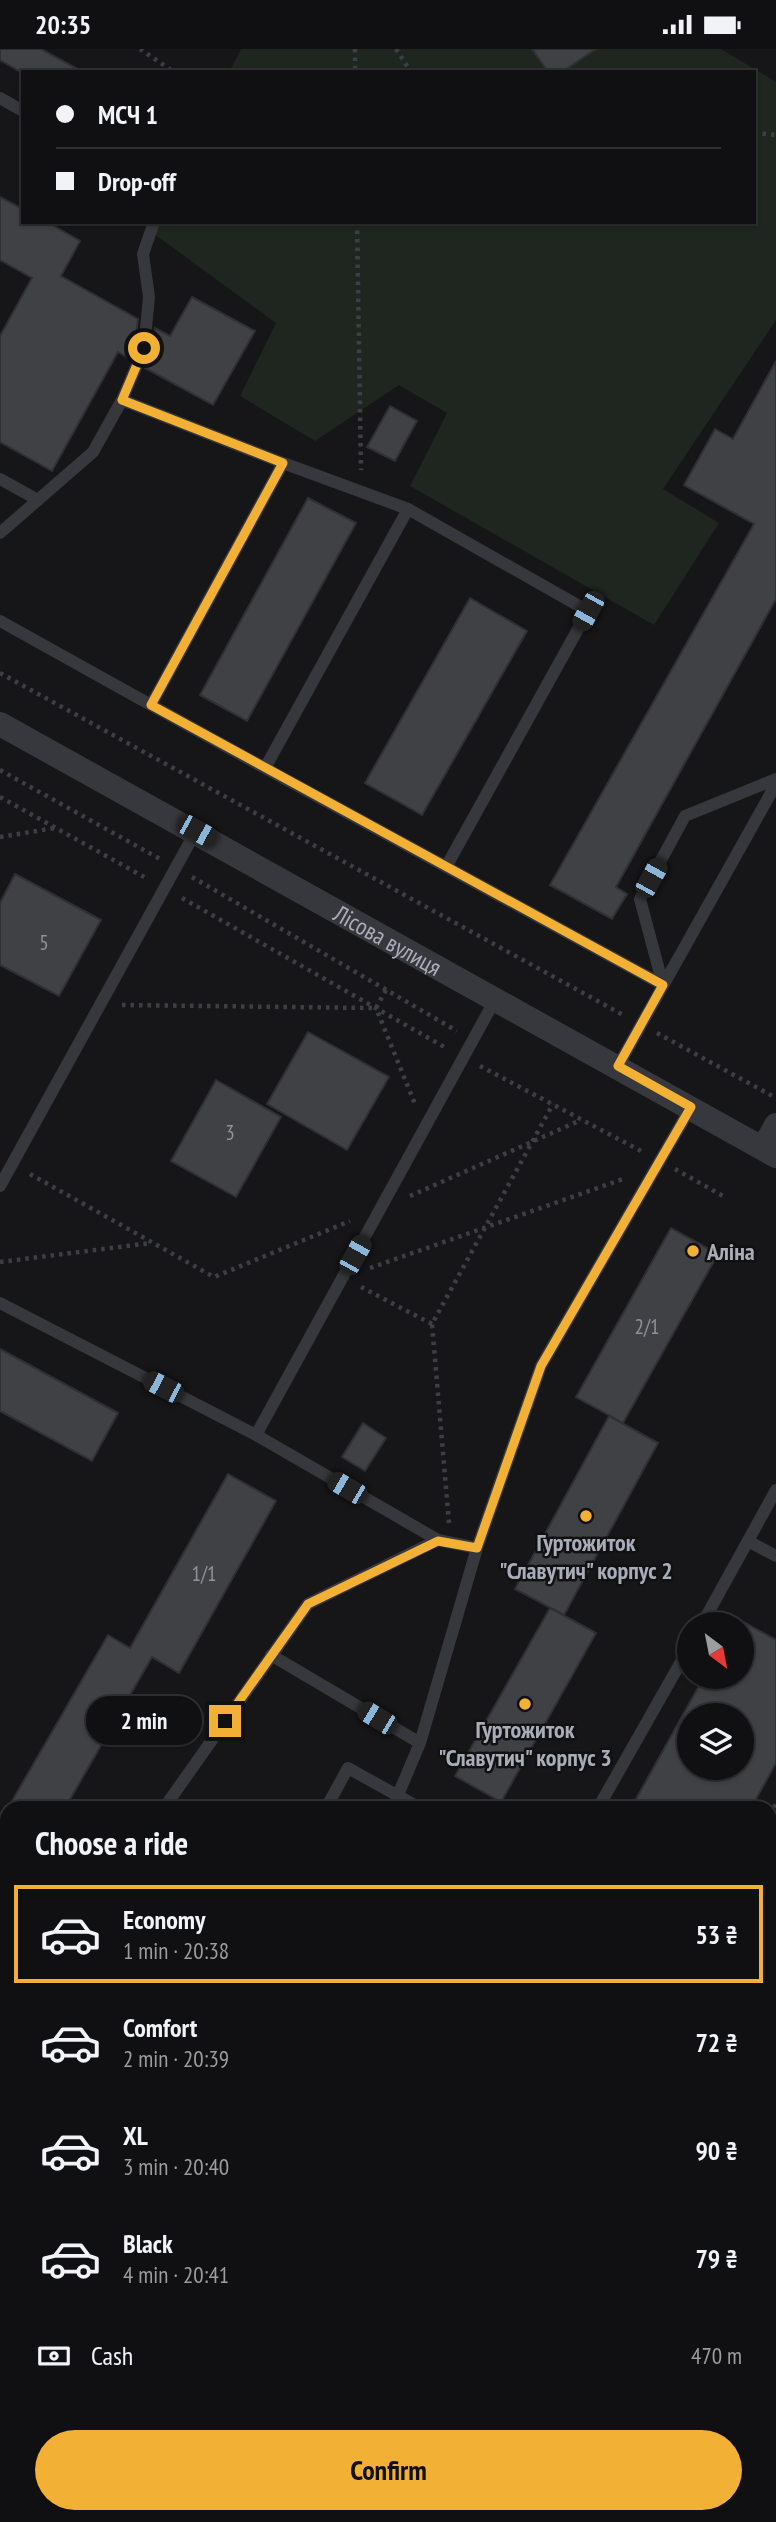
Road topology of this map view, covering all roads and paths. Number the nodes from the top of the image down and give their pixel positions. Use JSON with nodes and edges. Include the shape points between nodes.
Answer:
{"nodes":[{"id":1,"x":140,"y":49,"type":"edge"},
{"id":2,"x":355,"y":49,"type":"edge"},
{"id":3,"x":396,"y":49,"type":"edge"},
{"id":4,"x":171,"y":70,"type":"edge"},
{"id":5,"x":355,"y":70,"type":"edge"},
{"id":6,"x":410,"y":70,"type":"edge"},
{"id":7,"x":0,"y":97,"type":"edge"},
{"id":8,"x":21,"y":110,"type":"edge"},
{"id":9,"x":756,"y":133,"type":"edge"},
{"id":10,"x":776,"y":135,"type":"edge"},
{"id":11,"x":153,"y":224,"type":"edge"},
{"id":12,"x":357,"y":224,"type":"edge"},
{"id":13,"x":122,"y":400,"type":"junction"},
{"id":14,"x":283,"y":463,"type":"junction"},
{"id":15,"x":0,"y":479,"type":"edge"},
{"id":16,"x":361,"y":492,"type":"junction"},
{"id":17,"x":38,"y":500,"type":"junction"},
{"id":18,"x":408,"y":509,"type":"junction"},
{"id":19,"x":0,"y":533,"type":"edge"},
{"id":20,"x":0,"y":621,"type":"edge"},
{"id":21,"x":0,"y":673,"type":"edge"},
{"id":22,"x":151,"y":705,"type":"junction"},
{"id":23,"x":0,"y":723,"type":"edge"},
{"id":24,"x":265,"y":768,"type":"junction"},
{"id":25,"x":0,"y":770,"type":"edge"},
{"id":26,"x":776,"y":781,"type":"edge"},
{"id":27,"x":0,"y":797,"type":"edge"},
{"id":28,"x":56,"y":828,"type":"junction"},
{"id":29,"x":197,"y":831,"type":"junction"},
{"id":30,"x":0,"y":837,"type":"edge"},
{"id":31,"x":446,"y":867,"type":"junction"},
{"id":32,"x":176,"y":868,"type":"junction"},
{"id":33,"x":165,"y":889,"type":"junction"},
{"id":34,"x":663,"y":985,"type":"junction"},
{"id":35,"x":386,"y":990,"type":"junction"},
{"id":36,"x":496,"y":999,"type":"junction"},
{"id":37,"x":100,"y":1005,"type":"junction"},
{"id":38,"x":376,"y":1008,"type":"junction"},
{"id":39,"x":641,"y":1024,"type":"junction"},
{"id":40,"x":473,"y":1040,"type":"junction"},
{"id":41,"x":463,"y":1058,"type":"junction"},
{"id":42,"x":618,"y":1066,"type":"junction"},
{"id":43,"x":776,"y":1098,"type":"edge"},
{"id":44,"x":553,"y":1104,"type":"junction"},
{"id":45,"x":691,"y":1107,"type":"junction"},
{"id":46,"x":582,"y":1120,"type":"junction"},
{"id":47,"x":776,"y":1125,"type":"edge"},
{"id":48,"x":425,"y":1127,"type":"junction"},
{"id":49,"x":532,"y":1143,"type":"junction"},
{"id":50,"x":770,"y":1151,"type":"edge"},
{"id":51,"x":12,"y":1164,"type":"junction"},
{"id":52,"x":659,"y":1164,"type":"junction"},
{"id":53,"x":0,"y":1186,"type":"edge"},
{"id":54,"x":723,"y":1196,"type":"dead end"},
{"id":55,"x":380,"y":1209,"type":"junction"},
{"id":56,"x":487,"y":1227,"type":"junction"},
{"id":57,"x":152,"y":1243,"type":"junction"},
{"id":58,"x":0,"y":1262,"type":"edge"},
{"id":59,"x":342,"y":1277,"type":"junction"},
{"id":60,"x":0,"y":1303,"type":"edge"},
{"id":61,"x":432,"y":1324,"type":"junction"},
{"id":62,"x":256,"y":1435,"type":"junction"},
{"id":63,"x":776,"y":1490,"type":"edge"},
{"id":64,"x":748,"y":1541,"type":"junction"},
{"id":65,"x":444,"y":1542,"type":"junction"},
{"id":66,"x":477,"y":1548,"type":"junction"},
{"id":67,"x":776,"y":1556,"type":"edge"},
{"id":68,"x":709,"y":1612,"type":"edge"},
{"id":69,"x":271,"y":1655,"type":"junction"},
{"id":70,"x":677,"y":1669,"type":"edge"},
{"id":71,"x":420,"y":1743,"type":"junction"},
{"id":72,"x":398,"y":1795,"type":"junction"},
{"id":73,"x":169,"y":1801,"type":"edge"},
{"id":74,"x":330,"y":1801,"type":"edge"},
{"id":75,"x":408,"y":1801,"type":"edge"},
{"id":76,"x":602,"y":1801,"type":"edge"}],
"edges":[{"from":1,"to":4,"type":"path"},
{"from":2,"to":5,"type":"path"},
{"from":3,"to":6,"type":"path"},
{"from":7,"to":8,"type":"lane"},
{"from":9,"to":10,"type":"path"},
{"from":11,"to":13,"type":"lane","via":[[143,254],[149,297],[144,348]]},
{"from":12,"to":16,"type":"path"},
{"from":13,"to":14,"type":"lane"},
{"from":13,"to":17,"type":"lane","via":[[93,452]]},
{"from":14,"to":16,"type":"lane"},
{"from":14,"to":22,"type":"lane"},
{"from":15,"to":17,"type":"lane"},
{"from":16,"to":18,"type":"lane"},
{"from":17,"to":19,"type":"lane"},
{"from":18,"to":24,"type":"lane"},
{"from":18,"to":31,"type":"lane","via":[[588,611]]},
{"from":20,"to":22,"type":"lane"},
{"from":21,"to":39,"type":"path"},
{"from":22,"to":24,"type":"lane"},
{"from":23,"to":29,"type":"street","name":"Лісова вулиця"},
{"from":24,"to":31,"type":"lane"},
{"from":25,"to":32,"type":"path"},
{"from":26,"to":34,"type":"lane"},
{"from":26,"to":34,"type":"lane","via":[[685,816],[640,899]]},
{"from":27,"to":28,"type":"path"},
{"from":28,"to":30,"type":"path"},
{"from":28,"to":33,"type":"path"},
{"from":29,"to":32,"type":"lane"},
{"from":29,"to":36,"type":"street","name":"Лісова вулиця"},
{"from":31,"to":34,"type":"lane"},
{"from":32,"to":33,"type":"lane"},
{"from":32,"to":35,"type":"path"},
{"from":33,"to":37,"type":"lane"},
{"from":33,"to":38,"type":"path"},
{"from":34,"to":39,"type":"lane"},
{"from":35,"to":38,"type":"path"},
{"from":35,"to":40,"type":"path"},
{"from":36,"to":40,"type":"lane"},
{"from":36,"to":42,"type":"street","name":"Лісова вулиця"},
{"from":37,"to":38,"type":"path"},
{"from":37,"to":51,"type":"lane"},
{"from":38,"to":41,"type":"path"},
{"from":38,"to":48,"type":"path"},
{"from":39,"to":42,"type":"lane"},
{"from":39,"to":43,"type":"path"},
{"from":40,"to":41,"type":"lane"},
{"from":41,"to":44,"type":"path"},
{"from":41,"to":48,"type":"lane"},
{"from":42,"to":45,"type":"street","name":"Лісова вулиця"},
{"from":44,"to":46,"type":"path"},
{"from":44,"to":49,"type":"path"},
{"from":45,"to":50,"type":"street","name":"Лісова вулиця"},
{"from":45,"to":52,"type":"lane"},
{"from":46,"to":49,"type":"path"},
{"from":46,"to":52,"type":"path"},
{"from":47,"to":50,"type":"street"},
{"from":48,"to":55,"type":"lane"},
{"from":49,"to":55,"type":"path"},
{"from":49,"to":56,"type":"path"},
{"from":51,"to":53,"type":"lane"},
{"from":51,"to":57,"type":"path"},
{"from":52,"to":54,"type":"path"},
{"from":52,"to":56,"type":"path"},
{"from":52,"to":66,"type":"lane","via":[[541,1366]]},
{"from":55,"to":57,"type":"path","via":[[214,1277]]},
{"from":55,"to":59,"type":"lane"},
{"from":56,"to":59,"type":"path"},
{"from":56,"to":61,"type":"path"},
{"from":57,"to":58,"type":"path"},
{"from":59,"to":61,"type":"path"},
{"from":59,"to":62,"type":"lane"},
{"from":60,"to":62,"type":"lane"},
{"from":61,"to":65,"type":"path"},
{"from":62,"to":65,"type":"lane"},
{"from":63,"to":64,"type":"lane"},
{"from":64,"to":67,"type":"lane"},
{"from":64,"to":68,"type":"lane"},
{"from":65,"to":66,"type":"lane"},
{"from":65,"to":69,"type":"lane","via":[[308,1604]]},
{"from":66,"to":71,"type":"lane"},
{"from":69,"to":71,"type":"lane"},
{"from":69,"to":73,"type":"lane"},
{"from":70,"to":76,"type":"lane"},
{"from":71,"to":72,"type":"lane"},
{"from":72,"to":74,"type":"lane","via":[[348,1768]]},
{"from":72,"to":75,"type":"lane"}]}
